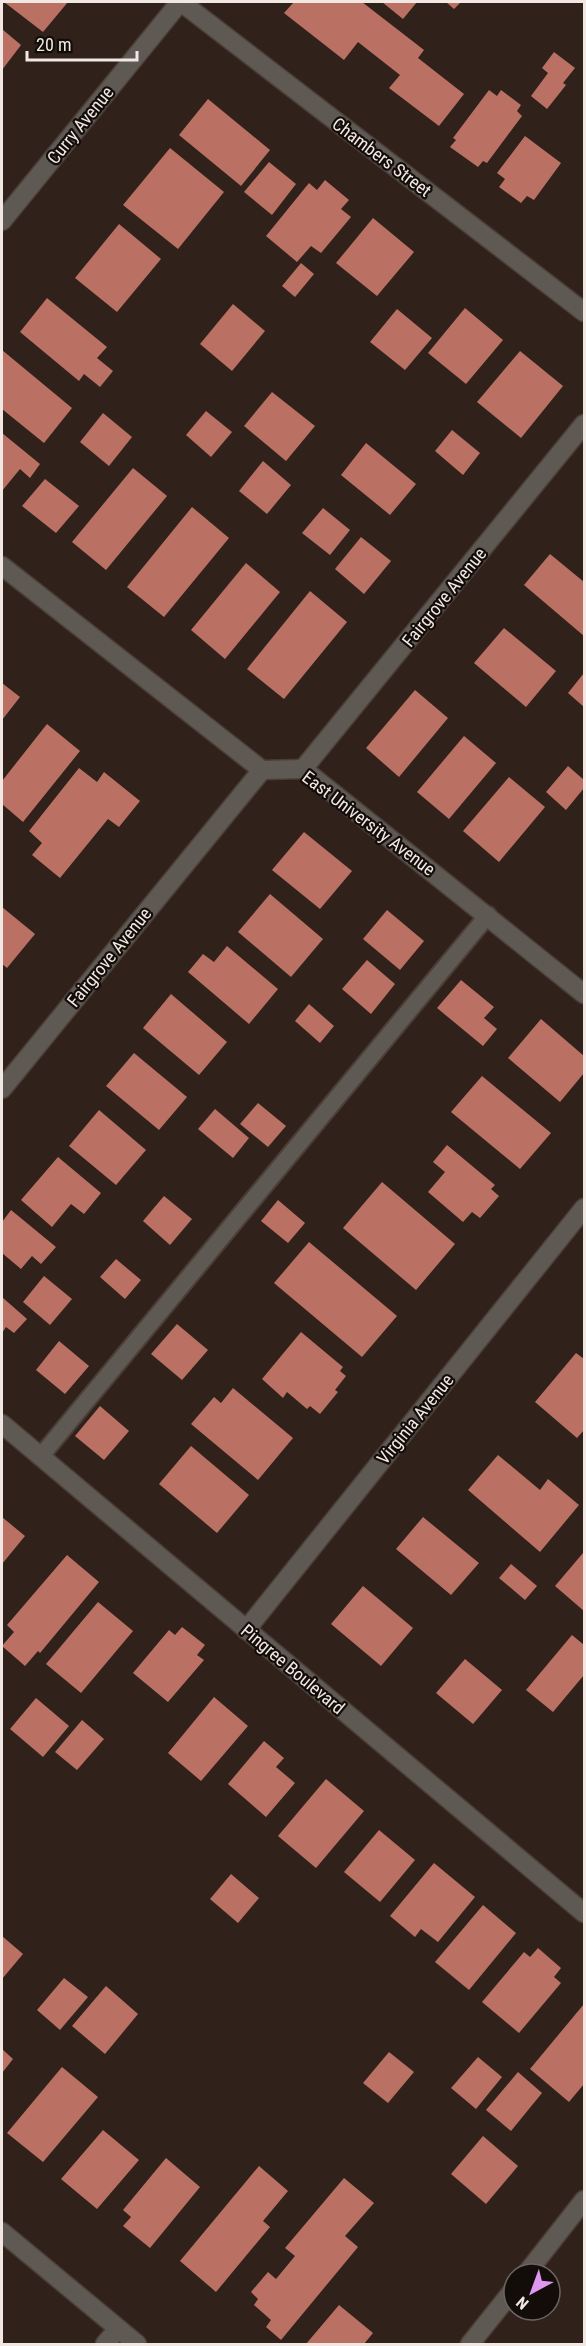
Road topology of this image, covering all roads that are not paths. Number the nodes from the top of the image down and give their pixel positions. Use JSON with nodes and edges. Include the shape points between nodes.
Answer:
{"nodes":[{"id":1,"x":181,"y":2,"type":"edge"},
{"id":2,"x":2,"y":221,"type":"edge"},
{"id":3,"x":582,"y":305,"type":"edge"},
{"id":4,"x":585,"y":424,"type":"edge"},
{"id":5,"x":2,"y":566,"type":"edge"},
{"id":6,"x":303,"y":769,"type":"junction"},
{"id":7,"x":262,"y":770,"type":"junction"},
{"id":8,"x":488,"y":915,"type":"junction"},
{"id":9,"x":585,"y":994,"type":"edge"},
{"id":10,"x":2,"y":1089,"type":"edge"},
{"id":11,"x":585,"y":1208,"type":"edge"},
{"id":12,"x":2,"y":1424,"type":"edge"},
{"id":13,"x":41,"y":1456,"type":"junction"},
{"id":14,"x":246,"y":1629,"type":"junction"},
{"id":15,"x":585,"y":1913,"type":"edge"},
{"id":16,"x":585,"y":2200,"type":"edge"},
{"id":17,"x":2,"y":2232,"type":"edge"},
{"id":18,"x":536,"y":2262,"type":"edge"},
{"id":19,"x":502,"y":2304,"type":"edge"},
{"id":20,"x":118,"y":2329,"type":"junction"},
{"id":21,"x":105,"y":2344,"type":"edge"},
{"id":22,"x":137,"y":2344,"type":"edge"},
{"id":23,"x":470,"y":2344,"type":"edge"}],
"edges":[{"from":1,"to":2,"type":"street","name":"Curry Avenue"},
{"from":1,"to":3,"type":"street","name":"Chambers Street"},
{"from":4,"to":6,"type":"street","name":"Fairgrove Avenue"},
{"from":5,"to":7,"type":"street"},
{"from":6,"to":7,"type":"street","name":"East University Avenue"},
{"from":6,"to":8,"type":"street","name":"East University Avenue"},
{"from":7,"to":10,"type":"street","name":"Fairgrove Avenue"},
{"from":8,"to":9,"type":"street","name":"East University Avenue"},
{"from":8,"to":13,"type":"lane"},
{"from":11,"to":14,"type":"street","name":"Virginia Avenue"},
{"from":12,"to":13,"type":"street","name":"Pingree Boulevard"},
{"from":13,"to":14,"type":"street","name":"Pingree Boulevard"},
{"from":14,"to":15,"type":"street","name":"Pingree Boulevard"},
{"from":16,"to":18,"type":"street"},
{"from":17,"to":20,"type":"street"},
{"from":19,"to":23,"type":"street"},
{"from":20,"to":21,"type":"street"},
{"from":20,"to":22,"type":"street"}]}
